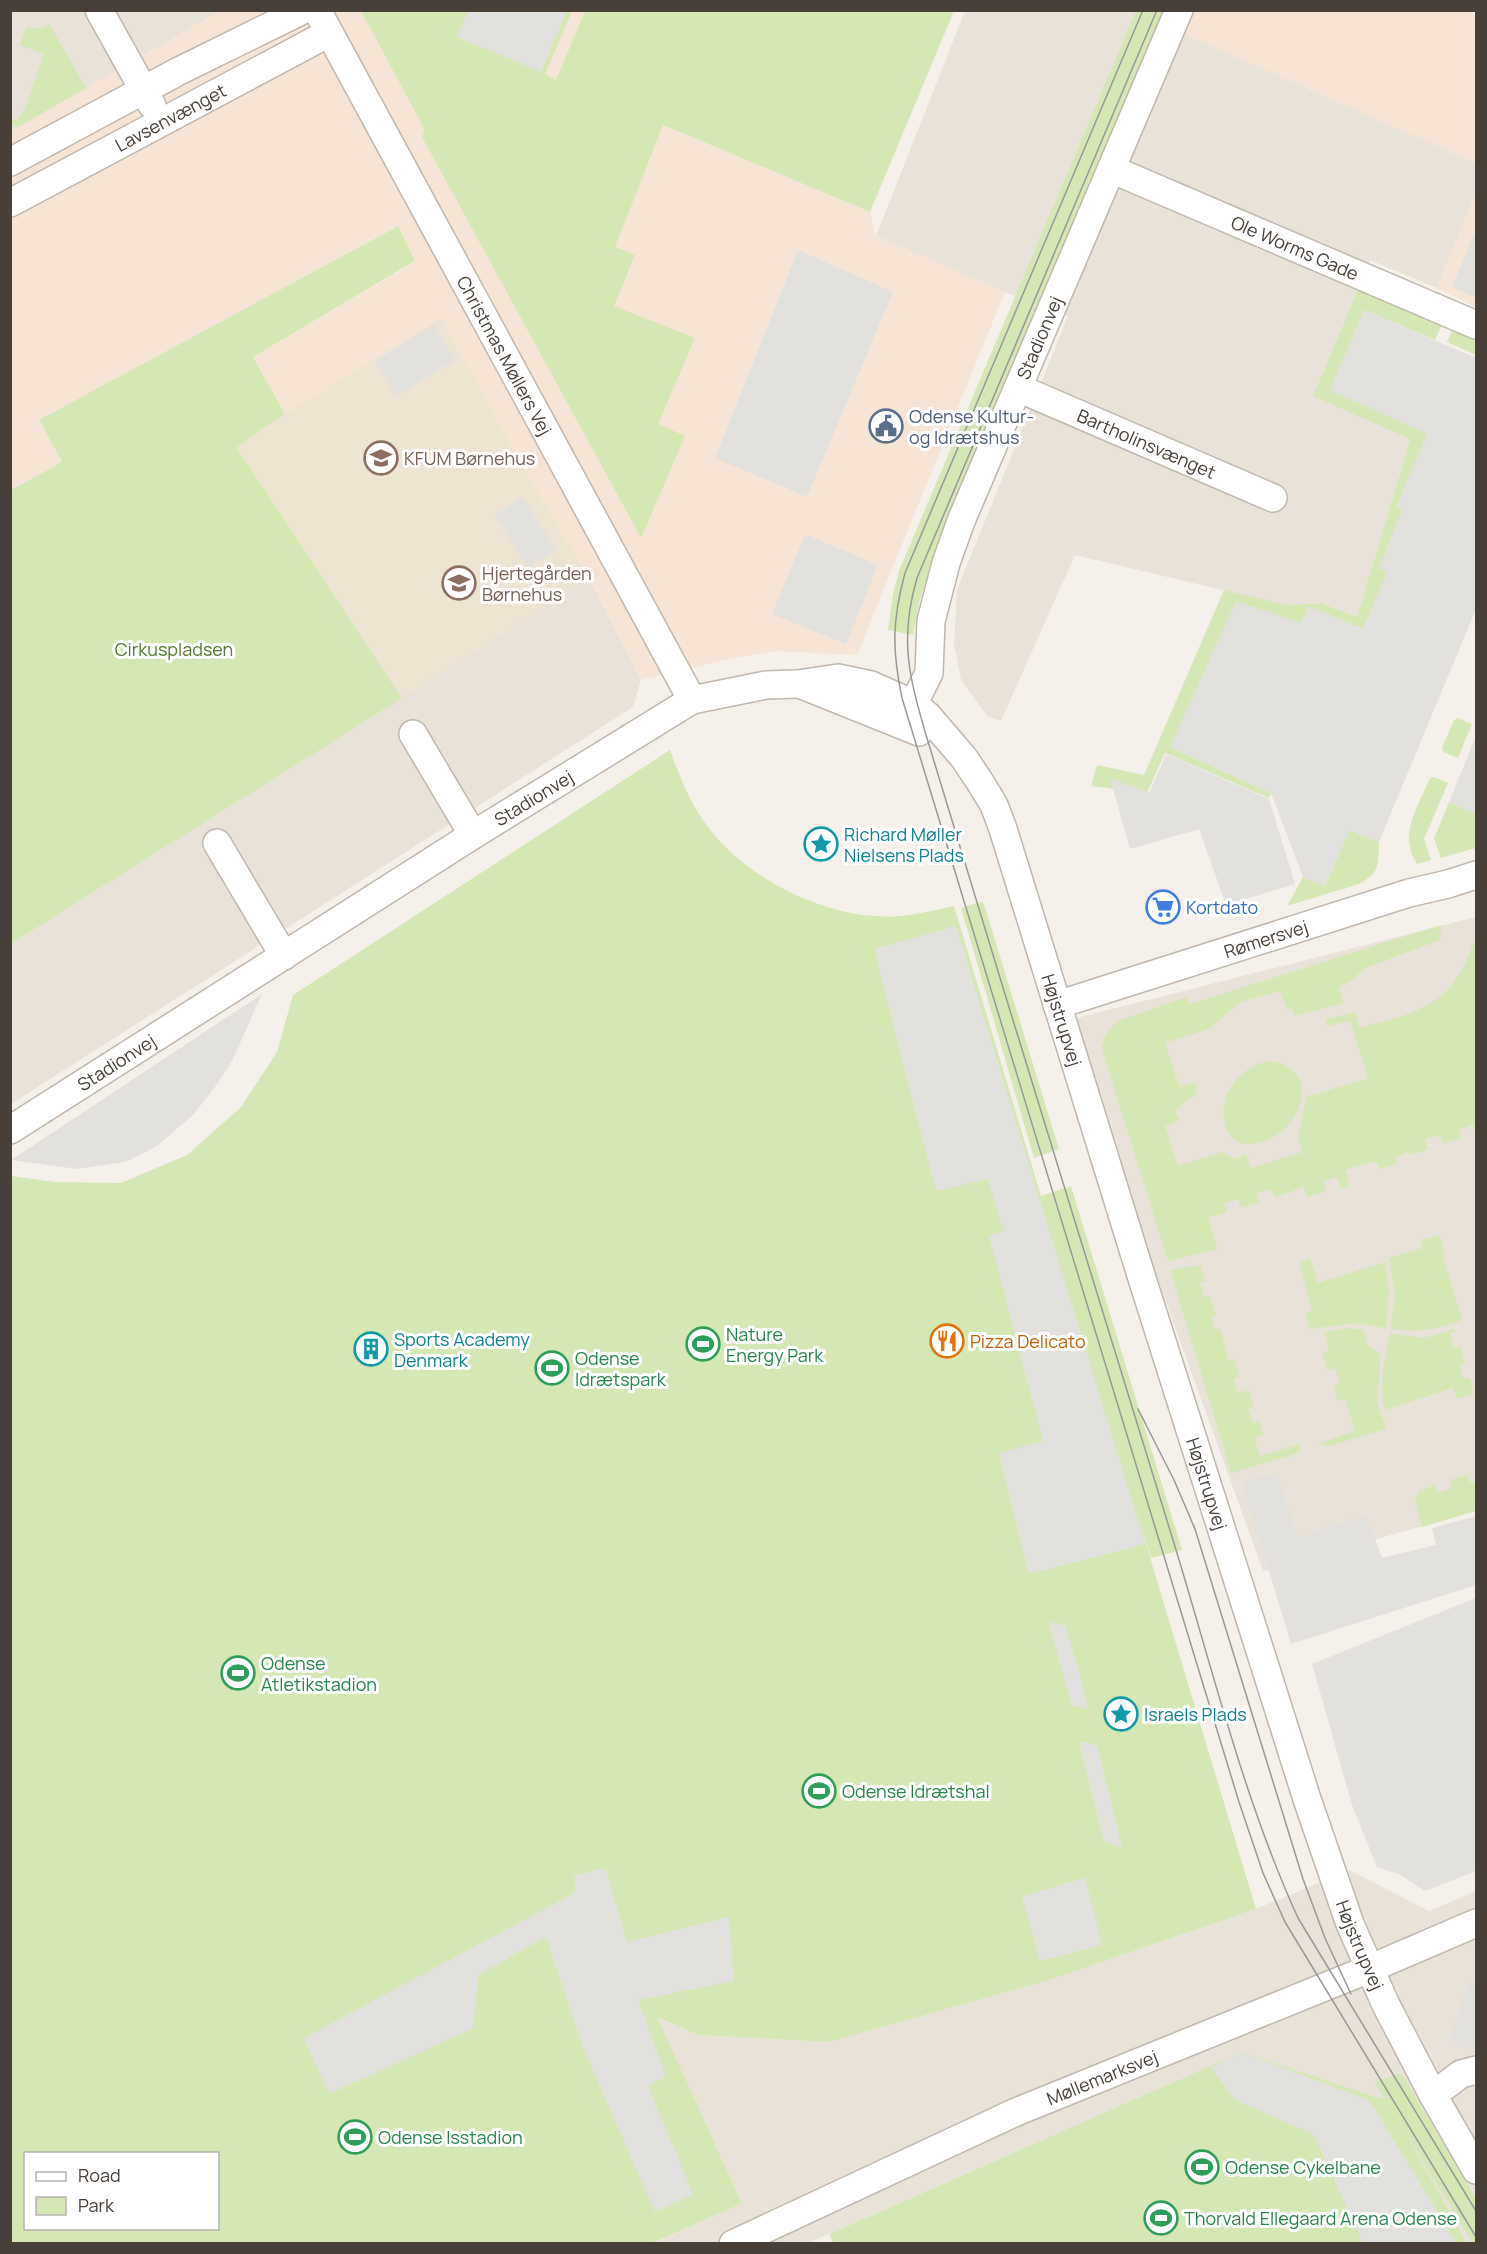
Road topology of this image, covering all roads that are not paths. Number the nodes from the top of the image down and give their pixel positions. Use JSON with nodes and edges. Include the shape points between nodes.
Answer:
{"nodes":[{"id":1,"x":99,"y":10,"type":"edge"},
{"id":2,"x":303,"y":10,"type":"edge"},
{"id":3,"x":1179,"y":10,"type":"edge"},
{"id":4,"x":323,"y":22,"type":"edge"},
{"id":5,"x":144,"y":90,"type":"junction"},
{"id":6,"x":162,"y":122,"type":"junction"},
{"id":7,"x":10,"y":162,"type":"edge"},
{"id":8,"x":1112,"y":170,"type":"junction"},
{"id":9,"x":10,"y":203,"type":"edge"},
{"id":10,"x":1476,"y":325,"type":"edge"},
{"id":11,"x":1018,"y":388,"type":"junction"},
{"id":12,"x":1273,"y":498,"type":"dead end"},
{"id":13,"x":692,"y":700,"type":"junction"},
{"id":14,"x":908,"y":715,"type":"junction"},
{"id":15,"x":413,"y":734,"type":"dead end"},
{"id":16,"x":473,"y":835,"type":"junction"},
{"id":17,"x":217,"y":843,"type":"dead end"},
{"id":18,"x":1013,"y":863,"type":"joint"},
{"id":19,"x":1476,"y":875,"type":"edge"},
{"id":20,"x":284,"y":956,"type":"junction"},
{"id":21,"x":1057,"y":1005,"type":"junction"},
{"id":22,"x":10,"y":1131,"type":"edge"},
{"id":23,"x":1476,"y":1923,"type":"edge"},
{"id":24,"x":1369,"y":1969,"type":"junction"},
{"id":25,"x":1476,"y":2070,"type":"edge"},
{"id":26,"x":1433,"y":2095,"type":"junction"},
{"id":27,"x":1476,"y":2170,"type":"edge"},
{"id":28,"x":733,"y":2244,"type":"edge"}],
"edges":[{"from":1,"to":5,"type":"street"},
{"from":2,"to":5,"type":"street","name":"Lavsenvænget"},
{"from":3,"to":8,"type":"street","name":"Stadionvej"},
{"from":4,"to":6,"type":"street","name":"Lavsenvænget"},
{"from":4,"to":13,"type":"street","name":"Christmas Møllers Vej"},
{"from":5,"to":6,"type":"street"},
{"from":5,"to":7,"type":"street","name":"Lavsenvænget"},
{"from":6,"to":9,"type":"street","name":"Lavsenvænget"},
{"from":8,"to":10,"type":"street","name":"Ole Worms Gade"},
{"from":8,"to":11,"type":"street","name":"Stadionvej"},
{"from":11,"to":12,"type":"street","name":"Bartholinsvænget"},
{"from":11,"to":14,"type":"street","name":"Stadionvej","via":[[946,563],[931,621],[929,673]]},
{"from":13,"to":14,"type":"street","name":"Stadionvej","via":[[766,685],[838,678],[871,685]]},
{"from":13,"to":16,"type":"street","name":"Stadionvej"},
{"from":14,"to":18,"type":"street","name":"Stadionvej","via":[[928,716],[964,759],[994,805]]},
{"from":15,"to":16,"type":"street"},
{"from":16,"to":20,"type":"street","name":"Stadionvej"},
{"from":17,"to":20,"type":"street"},
{"from":18,"to":21,"type":"street","name":"Højstrupvej"},
{"from":19,"to":21,"type":"street","name":"Rømersvej"},
{"from":20,"to":22,"type":"street","name":"Stadionvej"},
{"from":21,"to":24,"type":"street","name":"Højstrupvej","via":[[1307,1799]]},
{"from":23,"to":24,"type":"street","name":"Møllemarksvej"},
{"from":24,"to":26,"type":"street","name":"Højstrupvej"},
{"from":24,"to":28,"type":"street","name":"Møllemarksvej","via":[[1016,2112]]},
{"from":25,"to":26,"type":"street","via":[[1461,2074]]},
{"from":26,"to":27,"type":"street","name":"Højstrupvej"}]}
